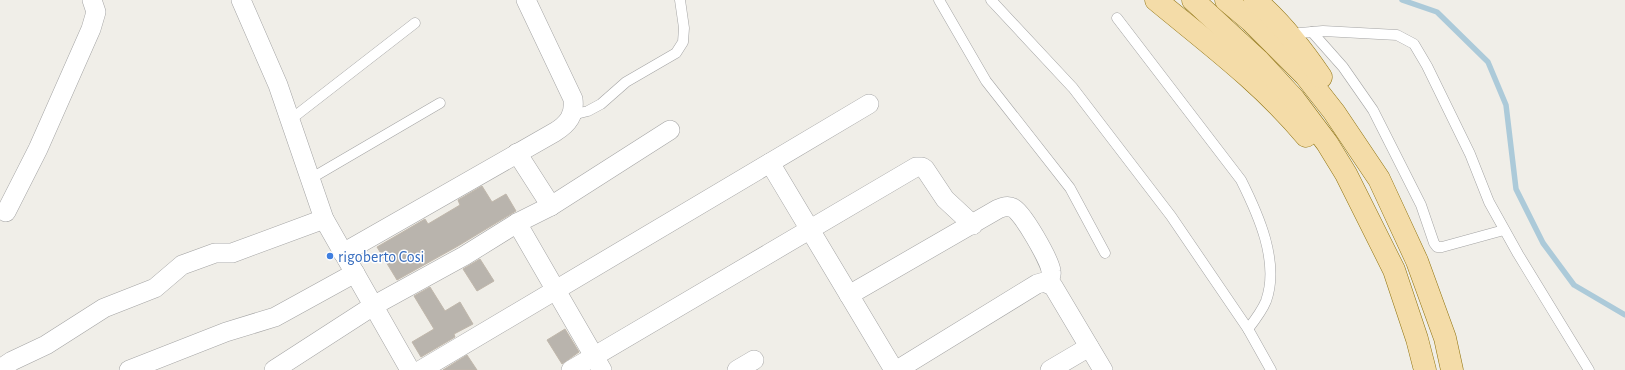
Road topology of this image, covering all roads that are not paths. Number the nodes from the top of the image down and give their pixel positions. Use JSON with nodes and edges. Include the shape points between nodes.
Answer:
{"nodes":[{"id":1,"x":92,"y":0,"type":"edge"},
{"id":2,"x":241,"y":0,"type":"edge"},
{"id":3,"x":526,"y":0,"type":"edge"},
{"id":4,"x":680,"y":0,"type":"edge"},
{"id":5,"x":939,"y":0,"type":"edge"},
{"id":6,"x":991,"y":0,"type":"edge"},
{"id":7,"x":1156,"y":0,"type":"edge"},
{"id":8,"x":1193,"y":0,"type":"edge"},
{"id":9,"x":1226,"y":0,"type":"edge"},
{"id":10,"x":1255,"y":0,"type":"edge"},
{"id":11,"x":1117,"y":18,"type":"dead end"},
{"id":12,"x":414,"y":23,"type":"dead end"},
{"id":13,"x":1312,"y":32,"type":"junction"},
{"id":14,"x":1289,"y":34,"type":"junction"},
{"id":15,"x":440,"y":104,"type":"dead end"},
{"id":16,"x":869,"y":104,"type":"dead end"},
{"id":17,"x":572,"y":115,"type":"junction"},
{"id":18,"x":290,"y":120,"type":"junction"},
{"id":19,"x":670,"y":130,"type":"dead end"},
{"id":20,"x":517,"y":153,"type":"junction"},
{"id":21,"x":770,"y":163,"type":"junction"},
{"id":22,"x":310,"y":179,"type":"junction"},
{"id":23,"x":1379,"y":179,"type":"junction"},
{"id":24,"x":551,"y":206,"type":"junction"},
{"id":25,"x":1363,"y":210,"type":"junction"},
{"id":26,"x":6,"y":212,"type":"dead end"},
{"id":27,"x":324,"y":219,"type":"junction"},
{"id":28,"x":517,"y":223,"type":"junction"},
{"id":29,"x":973,"y":225,"type":"junction"},
{"id":30,"x":1504,"y":230,"type":"junction"},
{"id":31,"x":810,"y":231,"type":"junction"},
{"id":32,"x":343,"y":253,"type":"junction"},
{"id":33,"x":1105,"y":253,"type":"dead end"},
{"id":34,"x":355,"y":274,"type":"junction"},
{"id":35,"x":1047,"y":282,"type":"junction"},
{"id":36,"x":556,"y":291,"type":"junction"},
{"id":37,"x":849,"y":295,"type":"junction"},
{"id":38,"x":373,"y":306,"type":"junction"},
{"id":39,"x":1248,"y":329,"type":"junction"},
{"id":40,"x":1089,"y":347,"type":"junction"},
{"id":41,"x":754,"y":360,"type":"dead end"},
{"id":42,"x":598,"y":363,"type":"edge"},
{"id":43,"x":409,"y":368,"type":"edge"},
{"id":44,"x":0,"y":369,"type":"edge"},
{"id":45,"x":129,"y":370,"type":"edge"},
{"id":46,"x":274,"y":370,"type":"edge"},
{"id":47,"x":571,"y":370,"type":"edge"},
{"id":48,"x":737,"y":370,"type":"edge"},
{"id":49,"x":894,"y":370,"type":"edge"},
{"id":50,"x":897,"y":370,"type":"edge"},
{"id":51,"x":1050,"y":370,"type":"edge"},
{"id":52,"x":1103,"y":370,"type":"edge"},
{"id":53,"x":1272,"y":370,"type":"edge"},
{"id":54,"x":1425,"y":370,"type":"edge"},
{"id":55,"x":1452,"y":370,"type":"edge"},
{"id":56,"x":1589,"y":370,"type":"edge"}],
"edges":[{"from":1,"to":26,"type":"street","via":[[96,12],[91,29],[38,149]]},
{"from":2,"to":18,"type":"street","via":[[267,57]]},
{"from":3,"to":17,"type":"street","via":[[572,99]]},
{"from":4,"to":17,"type":"lane","via":[[684,42],[676,53],[626,82],[601,104]]},
{"from":5,"to":33,"type":"lane","via":[[986,81],[1070,188]]},
{"from":6,"to":39,"type":"lane","via":[[1073,88],[1171,216]]},
{"from":7,"to":25,"type":"main road","via":[[1240,69],[1294,122]]},
{"from":8,"to":25,"type":"main road","via":[[1258,60],[1294,99],[1327,143],[1346,174]]},
{"from":9,"to":23,"type":"main road","via":[[1305,75],[1334,112]]},
{"from":10,"to":14,"type":"main road"},
{"from":11,"to":39,"type":"lane","via":[[1240,180],[1253,204],[1263,232],[1270,264],[1270,281],[1266,300]]},
{"from":12,"to":18,"type":"lane"},
{"from":13,"to":14,"type":"lane"},
{"from":13,"to":30,"type":"lane","via":[[1397,35],[1414,44],[1470,154],[1489,202]]},
{"from":13,"to":30,"type":"lane","via":[[1343,67],[1373,110],[1421,205],[1437,247]]},
{"from":14,"to":23,"type":"main road","via":[[1336,99]]},
{"from":15,"to":22,"type":"lane"},
{"from":16,"to":21,"type":"street"},
{"from":17,"to":20,"type":"street","via":[[564,126]]},
{"from":18,"to":22,"type":"street"},
{"from":19,"to":24,"type":"street"},
{"from":20,"to":24,"type":"street"},
{"from":20,"to":32,"type":"street"},
{"from":21,"to":31,"type":"street"},
{"from":21,"to":36,"type":"street"},
{"from":22,"to":27,"type":"street"},
{"from":23,"to":55,"type":"main road","via":[[1417,261],[1445,338]]},
{"from":24,"to":28,"type":"street"},
{"from":25,"to":54,"type":"main road","via":[[1394,270]]},
{"from":27,"to":32,"type":"street"},
{"from":27,"to":44,"type":"street","via":[[232,253],[215,253],[182,265],[155,288],[104,308],[46,346]]},
{"from":28,"to":36,"type":"street"},
{"from":28,"to":38,"type":"street","via":[[464,256]]},
{"from":29,"to":31,"type":"street","via":[[945,199],[925,169],[919,167]]},
{"from":29,"to":35,"type":"street","via":[[1003,207],[1014,208],[1028,224],[1050,266],[1051,275]]},
{"from":29,"to":37,"type":"street"},
{"from":30,"to":56,"type":"lane"},
{"from":31,"to":37,"type":"street"},
{"from":31,"to":42,"type":"street"},
{"from":32,"to":34,"type":"street"},
{"from":34,"to":38,"type":"street"},
{"from":34,"to":45,"type":"street","via":[[275,317],[226,332]]},
{"from":35,"to":40,"type":"street","via":[[1055,290]]},
{"from":35,"to":50,"type":"street","via":[[1037,284]]},
{"from":36,"to":42,"type":"street"},
{"from":36,"to":43,"type":"street"},
{"from":37,"to":49,"type":"street"},
{"from":38,"to":43,"type":"street"},
{"from":38,"to":46,"type":"street"},
{"from":39,"to":53,"type":"lane"},
{"from":40,"to":51,"type":"street"},
{"from":40,"to":52,"type":"street"},
{"from":41,"to":48,"type":"street"},
{"from":42,"to":47,"type":"street"}]}
